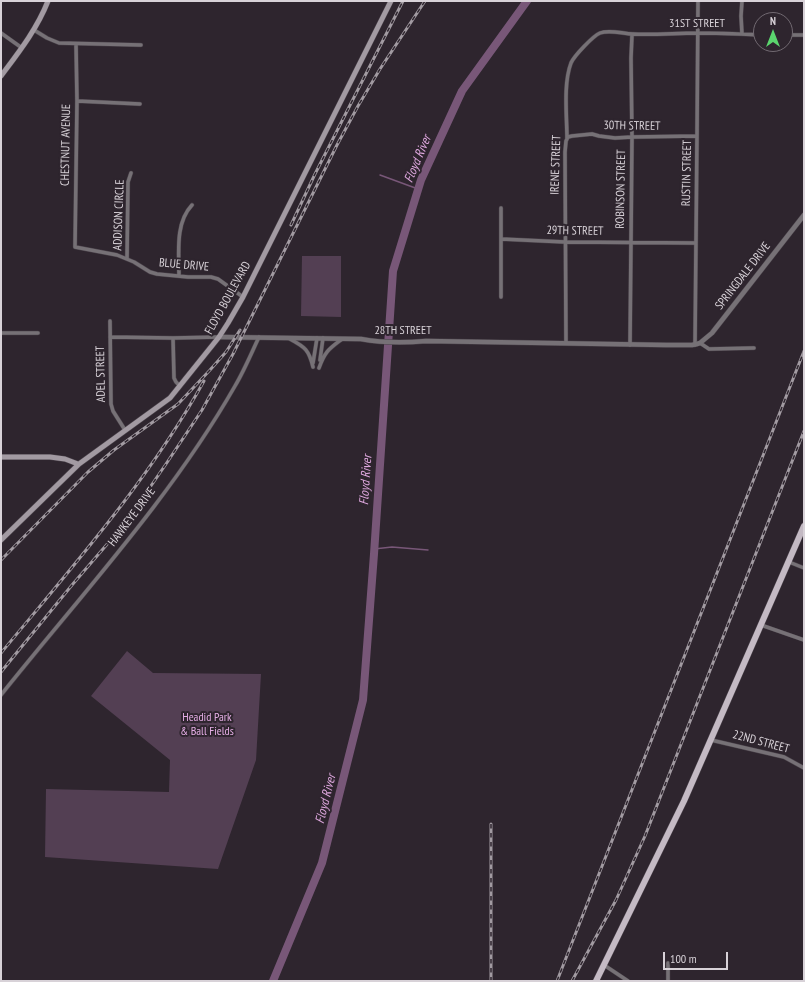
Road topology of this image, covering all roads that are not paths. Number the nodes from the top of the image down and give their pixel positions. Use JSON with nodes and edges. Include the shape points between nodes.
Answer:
{"nodes":[{"id":1,"x":48,"y":1,"type":"edge"},
{"id":2,"x":391,"y":1,"type":"edge"},
{"id":3,"x":698,"y":1,"type":"edge"},
{"id":4,"x":742,"y":1,"type":"edge"},
{"id":5,"x":34,"y":30,"type":"junction"},
{"id":6,"x":1,"y":33,"type":"edge"},
{"id":7,"x":698,"y":33,"type":"junction"},
{"id":8,"x":632,"y":34,"type":"junction"},
{"id":9,"x":742,"y":34,"type":"junction"},
{"id":10,"x":753,"y":34,"type":"edge"},
{"id":11,"x":793,"y":35,"type":"edge"},
{"id":12,"x":804,"y":35,"type":"edge"},
{"id":13,"x":76,"y":44,"type":"junction"},
{"id":14,"x":141,"y":45,"type":"dead end"},
{"id":15,"x":22,"y":48,"type":"junction"},
{"id":16,"x":1,"y":76,"type":"edge"},
{"id":17,"x":77,"y":100,"type":"junction"},
{"id":18,"x":140,"y":104,"type":"dead end"},
{"id":19,"x":697,"y":136,"type":"junction"},
{"id":20,"x":632,"y":137,"type":"junction"},
{"id":21,"x":567,"y":139,"type":"junction"},
{"id":22,"x":131,"y":173,"type":"dead end"},
{"id":23,"x":192,"y":205,"type":"dead end"},
{"id":24,"x":501,"y":208,"type":"dead end"},
{"id":25,"x":804,"y":215,"type":"edge"},
{"id":26,"x":501,"y":239,"type":"junction"},
{"id":27,"x":565,"y":242,"type":"junction"},
{"id":28,"x":630,"y":242,"type":"junction"},
{"id":29,"x":696,"y":243,"type":"junction"},
{"id":30,"x":75,"y":247,"type":"joint"},
{"id":31,"x":127,"y":259,"type":"junction"},
{"id":32,"x":179,"y":276,"type":"junction"},
{"id":33,"x":243,"y":297,"type":"junction"},
{"id":34,"x":500,"y":297,"type":"dead end"},
{"id":35,"x":110,"y":321,"type":"dead end"},
{"id":36,"x":1,"y":333,"type":"edge"},
{"id":37,"x":38,"y":333,"type":"dead end"},
{"id":38,"x":110,"y":337,"type":"junction"},
{"id":39,"x":220,"y":337,"type":"junction"},
{"id":40,"x":259,"y":337,"type":"junction"},
{"id":41,"x":173,"y":338,"type":"junction"},
{"id":42,"x":289,"y":338,"type":"junction"},
{"id":43,"x":317,"y":338,"type":"junction"},
{"id":44,"x":323,"y":338,"type":"junction"},
{"id":45,"x":342,"y":339,"type":"junction"},
{"id":46,"x":566,"y":343,"type":"junction"},
{"id":47,"x":697,"y":344,"type":"junction"},
{"id":48,"x":630,"y":345,"type":"junction"},
{"id":49,"x":754,"y":348,"type":"dead end"},
{"id":50,"x":180,"y":386,"type":"junction"},
{"id":51,"x":125,"y":430,"type":"junction"},
{"id":52,"x":1,"y":457,"type":"edge"},
{"id":53,"x":78,"y":464,"type":"junction"},
{"id":54,"x":804,"y":526,"type":"edge"},
{"id":55,"x":1,"y":540,"type":"edge"},
{"id":56,"x":789,"y":562,"type":"junction"},
{"id":57,"x":804,"y":568,"type":"edge"},
{"id":58,"x":761,"y":626,"type":"junction"},
{"id":59,"x":804,"y":640,"type":"edge"},
{"id":60,"x":1,"y":695,"type":"edge"},
{"id":61,"x":711,"y":740,"type":"junction"},
{"id":62,"x":804,"y":768,"type":"edge"},
{"id":63,"x":668,"y":963,"type":"dead end"},
{"id":64,"x":604,"y":965,"type":"junction"},
{"id":65,"x":596,"y":981,"type":"edge"},
{"id":66,"x":628,"y":981,"type":"edge"},
{"id":67,"x":668,"y":981,"type":"edge"}],
"edges":[{"from":1,"to":5,"type":"main road"},
{"from":2,"to":33,"type":"main road","name":"FLOYD BOULEVARD"},
{"from":3,"to":7,"type":"street","name":"RUSTIN STREET"},
{"from":4,"to":9,"type":"street"},
{"from":5,"to":13,"type":"street","via":[[59,43]]},
{"from":5,"to":15,"type":"main road"},
{"from":6,"to":15,"type":"street"},
{"from":7,"to":8,"type":"street","name":"31ST STREET"},
{"from":7,"to":9,"type":"street","name":"31ST STREET"},
{"from":7,"to":19,"type":"street","name":"RUSTIN STREET"},
{"from":8,"to":20,"type":"street","name":"ROBINSON STREET"},
{"from":8,"to":21,"type":"street","name":"IRENE STREET","via":[[600,33],[571,63],[566,97]]},
{"from":9,"to":10,"type":"street","name":"31ST STREET"},
{"from":11,"to":12,"type":"street"},
{"from":13,"to":14,"type":"street"},
{"from":13,"to":17,"type":"street","name":"CHESTNUT AVENUE"},
{"from":15,"to":16,"type":"main road"},
{"from":17,"to":18,"type":"street"},
{"from":17,"to":30,"type":"street","name":"CHESTNUT AVENUE"},
{"from":19,"to":20,"type":"street","name":"30TH STREET"},
{"from":19,"to":29,"type":"street","name":"RUSTIN STREET"},
{"from":20,"to":21,"type":"street","name":"30TH STREET","via":[[615,138],[592,134]]},
{"from":20,"to":28,"type":"street","name":"ROBINSON STREET"},
{"from":21,"to":27,"type":"street","name":"IRENE STREET"},
{"from":22,"to":31,"type":"street","name":"ADDISON CIRCLE","via":[[128,182]]},
{"from":23,"to":32,"type":"street","via":[[186,211],[180,229]]},
{"from":24,"to":26,"type":"street"},
{"from":25,"to":47,"type":"street","name":"SPRINGDALE DRIVE","via":[[712,333]]},
{"from":26,"to":27,"type":"street","name":"29TH STREET"},
{"from":26,"to":34,"type":"street"},
{"from":27,"to":28,"type":"street","name":"29TH STREET"},
{"from":27,"to":46,"type":"street","name":"IRENE STREET"},
{"from":28,"to":29,"type":"street","name":"29TH STREET"},
{"from":28,"to":48,"type":"street","name":"ROBINSON STREET"},
{"from":29,"to":47,"type":"street","name":"RUSTIN STREET"},
{"from":30,"to":31,"type":"street","name":"BLUE DRIVE"},
{"from":31,"to":32,"type":"street","name":"BLUE DRIVE","via":[[150,272]]},
{"from":32,"to":33,"type":"street","name":"BLUE DRIVE","via":[[206,276],[218,279]]},
{"from":33,"to":39,"type":"main road","name":"FLOYD BOULEVARD"},
{"from":35,"to":38,"type":"street","name":"ADEL STREET"},
{"from":36,"to":37,"type":"street"},
{"from":38,"to":41,"type":"street","name":"28TH STREET"},
{"from":38,"to":51,"type":"street","name":"ADEL STREET","via":[[111,404]]},
{"from":39,"to":40,"type":"street","name":"28TH STREET"},
{"from":39,"to":41,"type":"street","name":"28TH STREET"},
{"from":39,"to":50,"type":"main road","name":"FLOYD BOULEVARD"},
{"from":40,"to":42,"type":"street","name":"28TH STREET"},
{"from":40,"to":60,"type":"street","name":"HAWKEYE DRIVE","via":[[236,386],[187,461],[129,539]]},
{"from":41,"to":50,"type":"street","via":[[174,378]]},
{"from":42,"to":43,"type":"street","name":"28TH STREET"},
{"from":42,"to":43,"type":"street","via":[[306,349],[313,367]]},
{"from":43,"to":44,"type":"street","name":"28TH STREET"},
{"from":44,"to":45,"type":"street","name":"28TH STREET"},
{"from":44,"to":45,"type":"street","via":[[319,368],[323,356]]},
{"from":45,"to":46,"type":"street","name":"28TH STREET","via":[[392,343]]},
{"from":46,"to":48,"type":"street","name":"28TH STREET"},
{"from":47,"to":48,"type":"street","name":"28TH STREET"},
{"from":47,"to":49,"type":"street","via":[[709,349]]},
{"from":50,"to":51,"type":"main road","name":"FLOYD BOULEVARD","via":[[170,398]]},
{"from":51,"to":53,"type":"main road","name":"FLOYD BOULEVARD"},
{"from":52,"to":53,"type":"main road","via":[[50,457]]},
{"from":53,"to":55,"type":"main road","name":"FLOYD BOULEVARD"},
{"from":54,"to":56,"type":"main road"},
{"from":56,"to":57,"type":"street"},
{"from":56,"to":58,"type":"main road"},
{"from":58,"to":59,"type":"street"},
{"from":58,"to":61,"type":"main road"},
{"from":61,"to":62,"type":"street","name":"22ND STREET","via":[[784,757]]},
{"from":61,"to":64,"type":"main road"},
{"from":63,"to":67,"type":"street"},
{"from":64,"to":65,"type":"main road"},
{"from":64,"to":66,"type":"street"}]}
